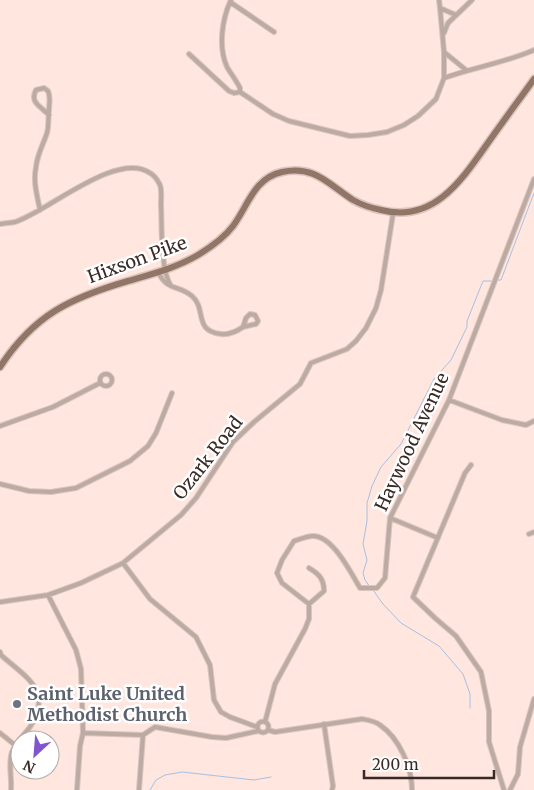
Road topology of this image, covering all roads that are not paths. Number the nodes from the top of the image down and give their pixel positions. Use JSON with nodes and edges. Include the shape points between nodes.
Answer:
{"nodes":[{"id":1,"x":438,"y":0,"type":"edge"},
{"id":2,"x":472,"y":0,"type":"edge"},
{"id":3,"x":230,"y":1,"type":"edge"},
{"id":4,"x":440,"y":8,"type":"junction"},
{"id":5,"x":456,"y":14,"type":"junction"},
{"id":6,"x":274,"y":32,"type":"dead end"},
{"id":7,"x":443,"y":35,"type":"junction"},
{"id":8,"x":534,"y":50,"type":"edge"},
{"id":9,"x":444,"y":52,"type":"junction"},
{"id":10,"x":189,"y":54,"type":"dead end"},
{"id":11,"x":466,"y":70,"type":"junction"},
{"id":12,"x":444,"y":78,"type":"junction"},
{"id":13,"x":534,"y":79,"type":"edge"},
{"id":14,"x":240,"y":92,"type":"junction"},
{"id":15,"x":49,"y":115,"type":"junction"},
{"id":16,"x":534,"y":179,"type":"edge"},
{"id":17,"x":40,"y":210,"type":"junction"},
{"id":18,"x":393,"y":214,"type":"junction"},
{"id":19,"x":0,"y":224,"type":"edge"},
{"id":20,"x":165,"y":270,"type":"junction"},
{"id":21,"x":158,"y":272,"type":"junction"},
{"id":22,"x":171,"y":286,"type":"junction"},
{"id":23,"x":243,"y":327,"type":"dead end"},
{"id":24,"x":0,"y":367,"type":"edge"},
{"id":25,"x":100,"y":383,"type":"dead end"},
{"id":26,"x":172,"y":393,"type":"dead end"},
{"id":27,"x":449,"y":400,"type":"junction"},
{"id":28,"x":534,"y":421,"type":"edge"},
{"id":29,"x":0,"y":426,"type":"edge"},
{"id":30,"x":471,"y":465,"type":"dead end"},
{"id":31,"x":0,"y":484,"type":"edge"},
{"id":32,"x":390,"y":518,"type":"junction"},
{"id":33,"x":534,"y":532,"type":"edge"},
{"id":34,"x":529,"y":534,"type":"dead end"},
{"id":35,"x":438,"y":538,"type":"junction"},
{"id":36,"x":122,"y":563,"type":"junction"},
{"id":37,"x":309,"y":568,"type":"dead end"},
{"id":38,"x":48,"y":594,"type":"junction"},
{"id":39,"x":0,"y":603,"type":"edge"},
{"id":40,"x":309,"y":604,"type":"junction"},
{"id":41,"x":0,"y":652,"type":"edge"},
{"id":42,"x":534,"y":698,"type":"edge"},
{"id":43,"x":265,"y":722,"type":"junction"},
{"id":44,"x":324,"y":724,"type":"junction"},
{"id":45,"x":258,"y":729,"type":"junction"},
{"id":46,"x":27,"y":730,"type":"edge"},
{"id":47,"x":268,"y":730,"type":"junction"},
{"id":48,"x":0,"y":733,"type":"edge"},
{"id":49,"x":83,"y":733,"type":"junction"},
{"id":50,"x":144,"y":735,"type":"junction"},
{"id":51,"x":10,"y":741,"type":"edge"},
{"id":52,"x":77,"y":790,"type":"edge"},
{"id":53,"x":139,"y":790,"type":"edge"},
{"id":54,"x":332,"y":790,"type":"edge"},
{"id":55,"x":412,"y":790,"type":"edge"},
{"id":56,"x":504,"y":790,"type":"edge"},
{"id":57,"x":510,"y":790,"type":"edge"}],
"edges":[{"from":1,"to":4,"type":"street"},
{"from":2,"to":5,"type":"street"},
{"from":3,"to":6,"type":"street"},
{"from":3,"to":14,"type":"street","via":[[223,28],[224,58]]},
{"from":4,"to":5,"type":"street"},
{"from":4,"to":7,"type":"street"},
{"from":5,"to":7,"type":"street"},
{"from":7,"to":9,"type":"street"},
{"from":8,"to":11,"type":"street","via":[[496,64]]},
{"from":9,"to":11,"type":"street"},
{"from":9,"to":12,"type":"street"},
{"from":10,"to":14,"type":"street","via":[[228,91]]},
{"from":11,"to":12,"type":"street"},
{"from":12,"to":14,"type":"street","via":[[436,99],[418,116],[387,132],[368,135],[350,136],[289,121]]},
{"from":13,"to":18,"type":"main road","name":"Hixson Pike","via":[[453,189],[423,208]]},
{"from":15,"to":15,"type":"street","via":[[50,94],[44,88],[36,90],[36,104]]},
{"from":15,"to":17,"type":"street","via":[[48,131],[36,165],[35,185]]},
{"from":16,"to":27,"type":"street","name":"Haywood Avenue"},
{"from":17,"to":19,"type":"street","via":[[15,222]]},
{"from":17,"to":20,"type":"street","via":[[81,185],[109,173],[132,168],[150,173],[161,186]]},
{"from":18,"to":20,"type":"main road","name":"Hixson Pike","via":[[354,201],[310,173],[297,170],[280,173],[262,182],[234,224],[217,242],[197,256]]},
{"from":18,"to":36,"type":"street","name":"Ozark Road","via":[[376,308],[356,341],[347,349],[311,363],[300,384],[233,442],[196,498],[180,515]]},
{"from":20,"to":21,"type":"main road","name":"Hixson Pike"},
{"from":20,"to":22,"type":"street"},
{"from":21,"to":22,"type":"street"},
{"from":21,"to":24,"type":"main road","name":"Hixson Pike","via":[[83,296],[60,307],[31,328]]},
{"from":22,"to":23,"type":"street","via":[[194,298],[202,323],[212,332],[229,334]]},
{"from":25,"to":29,"type":"street","via":[[53,407]]},
{"from":26,"to":31,"type":"street","via":[[148,446],[130,461],[76,488],[29,491]]},
{"from":27,"to":28,"type":"street","via":[[502,420],[526,425]]},
{"from":27,"to":32,"type":"street","name":"Haywood Avenue"},
{"from":30,"to":35,"type":"street","via":[[464,473]]},
{"from":32,"to":35,"type":"street"},
{"from":32,"to":40,"type":"street","name":"Haywood Avenue","via":[[385,578],[376,588],[360,588],[330,543],[314,536],[294,541],[277,574],[282,583]]},
{"from":33,"to":34,"type":"street"},
{"from":35,"to":56,"type":"street","via":[[413,597],[456,636],[481,672],[489,711],[489,742]]},
{"from":36,"to":38,"type":"street","name":"Ozark Road","via":[[81,583]]},
{"from":36,"to":45,"type":"street","via":[[150,599],[196,637],[210,665],[214,700],[221,712]]},
{"from":37,"to":40,"type":"street","via":[[319,574],[324,591]]},
{"from":38,"to":39,"type":"street","name":"Ozark Road"},
{"from":38,"to":49,"type":"street","via":[[76,650],[81,669]]},
{"from":40,"to":43,"type":"street","via":[[306,630],[275,684]]},
{"from":41,"to":46,"type":"street","via":[[34,684],[39,696],[36,715]]},
{"from":42,"to":57,"type":"street","via":[[520,748],[518,774]]},
{"from":43,"to":45,"type":"street","via":[[260,723]]},
{"from":43,"to":47,"type":"street"},
{"from":44,"to":47,"type":"street","via":[[276,732]]},
{"from":44,"to":54,"type":"street"},
{"from":44,"to":55,"type":"street","via":[[362,718],[380,724],[395,739],[410,774]]},
{"from":45,"to":47,"type":"street","via":[[263,733]]},
{"from":45,"to":50,"type":"street","via":[[226,738],[155,728]]},
{"from":48,"to":51,"type":"street"},
{"from":49,"to":50,"type":"street"},
{"from":49,"to":52,"type":"street"},
{"from":50,"to":53,"type":"street"}]}
